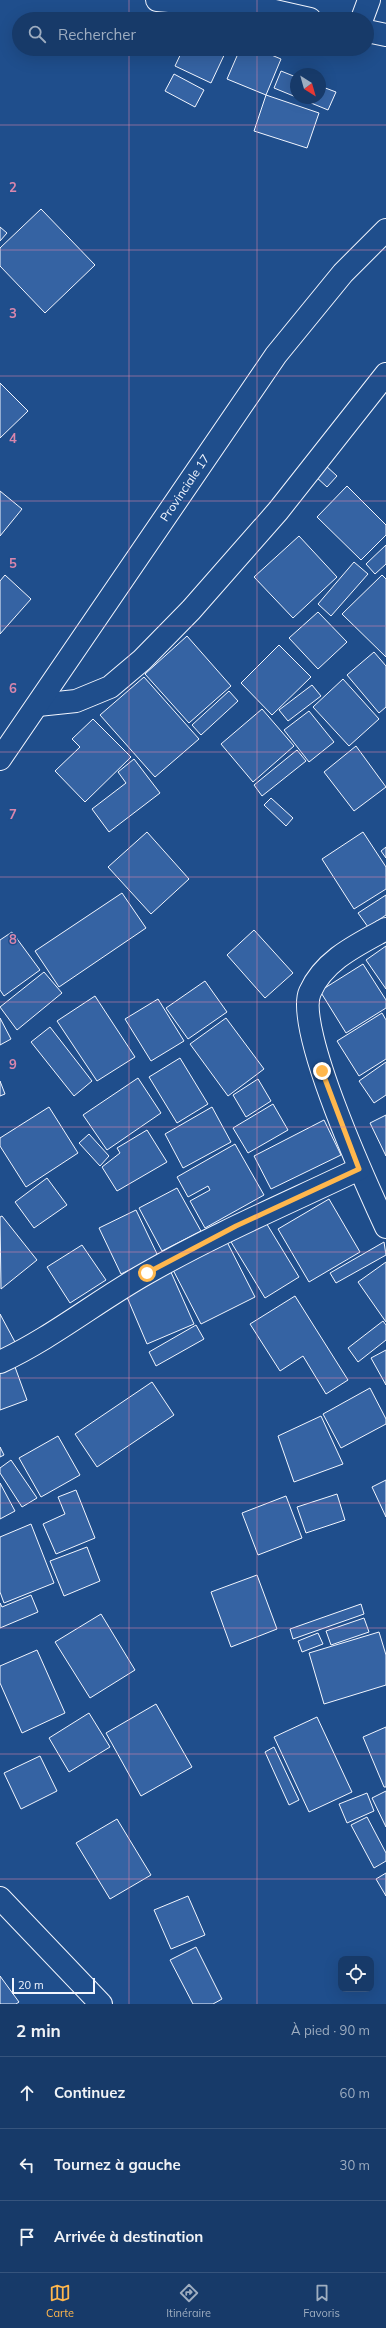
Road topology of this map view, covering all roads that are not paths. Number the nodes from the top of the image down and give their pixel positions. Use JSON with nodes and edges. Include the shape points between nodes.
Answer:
{"nodes":[{"id":1,"x":157,"y":0,"type":"edge"},
{"id":2,"x":369,"y":0,"type":"edge"},
{"id":3,"x":279,"y":12,"type":"edge"},
{"id":4,"x":365,"y":12,"type":"edge"},
{"id":5,"x":374,"y":32,"type":"edge"},
{"id":6,"x":386,"y":35,"type":"edge"},
{"id":7,"x":386,"y":230,"type":"edge"},
{"id":8,"x":386,"y":374,"type":"edge"},
{"id":9,"x":38,"y":705,"type":"junction"},
{"id":10,"x":0,"y":759,"type":"edge"},
{"id":11,"x":386,"y":929,"type":"edge"},
{"id":12,"x":359,"y":1169,"type":"junction"},
{"id":13,"x":386,"y":1227,"type":"edge"},
{"id":14,"x":0,"y":1362,"type":"edge"},
{"id":15,"x":0,"y":1898,"type":"edge"},
{"id":16,"x":101,"y":2004,"type":"edge"}],
"edges":[{"from":1,"to":3,"type":"street"},
{"from":2,"to":4,"type":"street"},
{"from":5,"to":6,"type":"street"},
{"from":7,"to":9,"type":"street","name":"Provinciale 17","via":[[343,272],[276,355]]},
{"from":8,"to":9,"type":"street","via":[[278,511],[191,610],[142,660],[110,687],[76,701]]},
{"from":9,"to":10,"type":"street","name":"Provinciale 17"},
{"from":11,"to":12,"type":"street","via":[[327,966],[309,993],[308,1025],[322,1071]]},
{"from":12,"to":13,"type":"street"},
{"from":12,"to":14,"type":"street","via":[[236,1226],[147,1273],[27,1350]]},
{"from":15,"to":16,"type":"street"}]}
